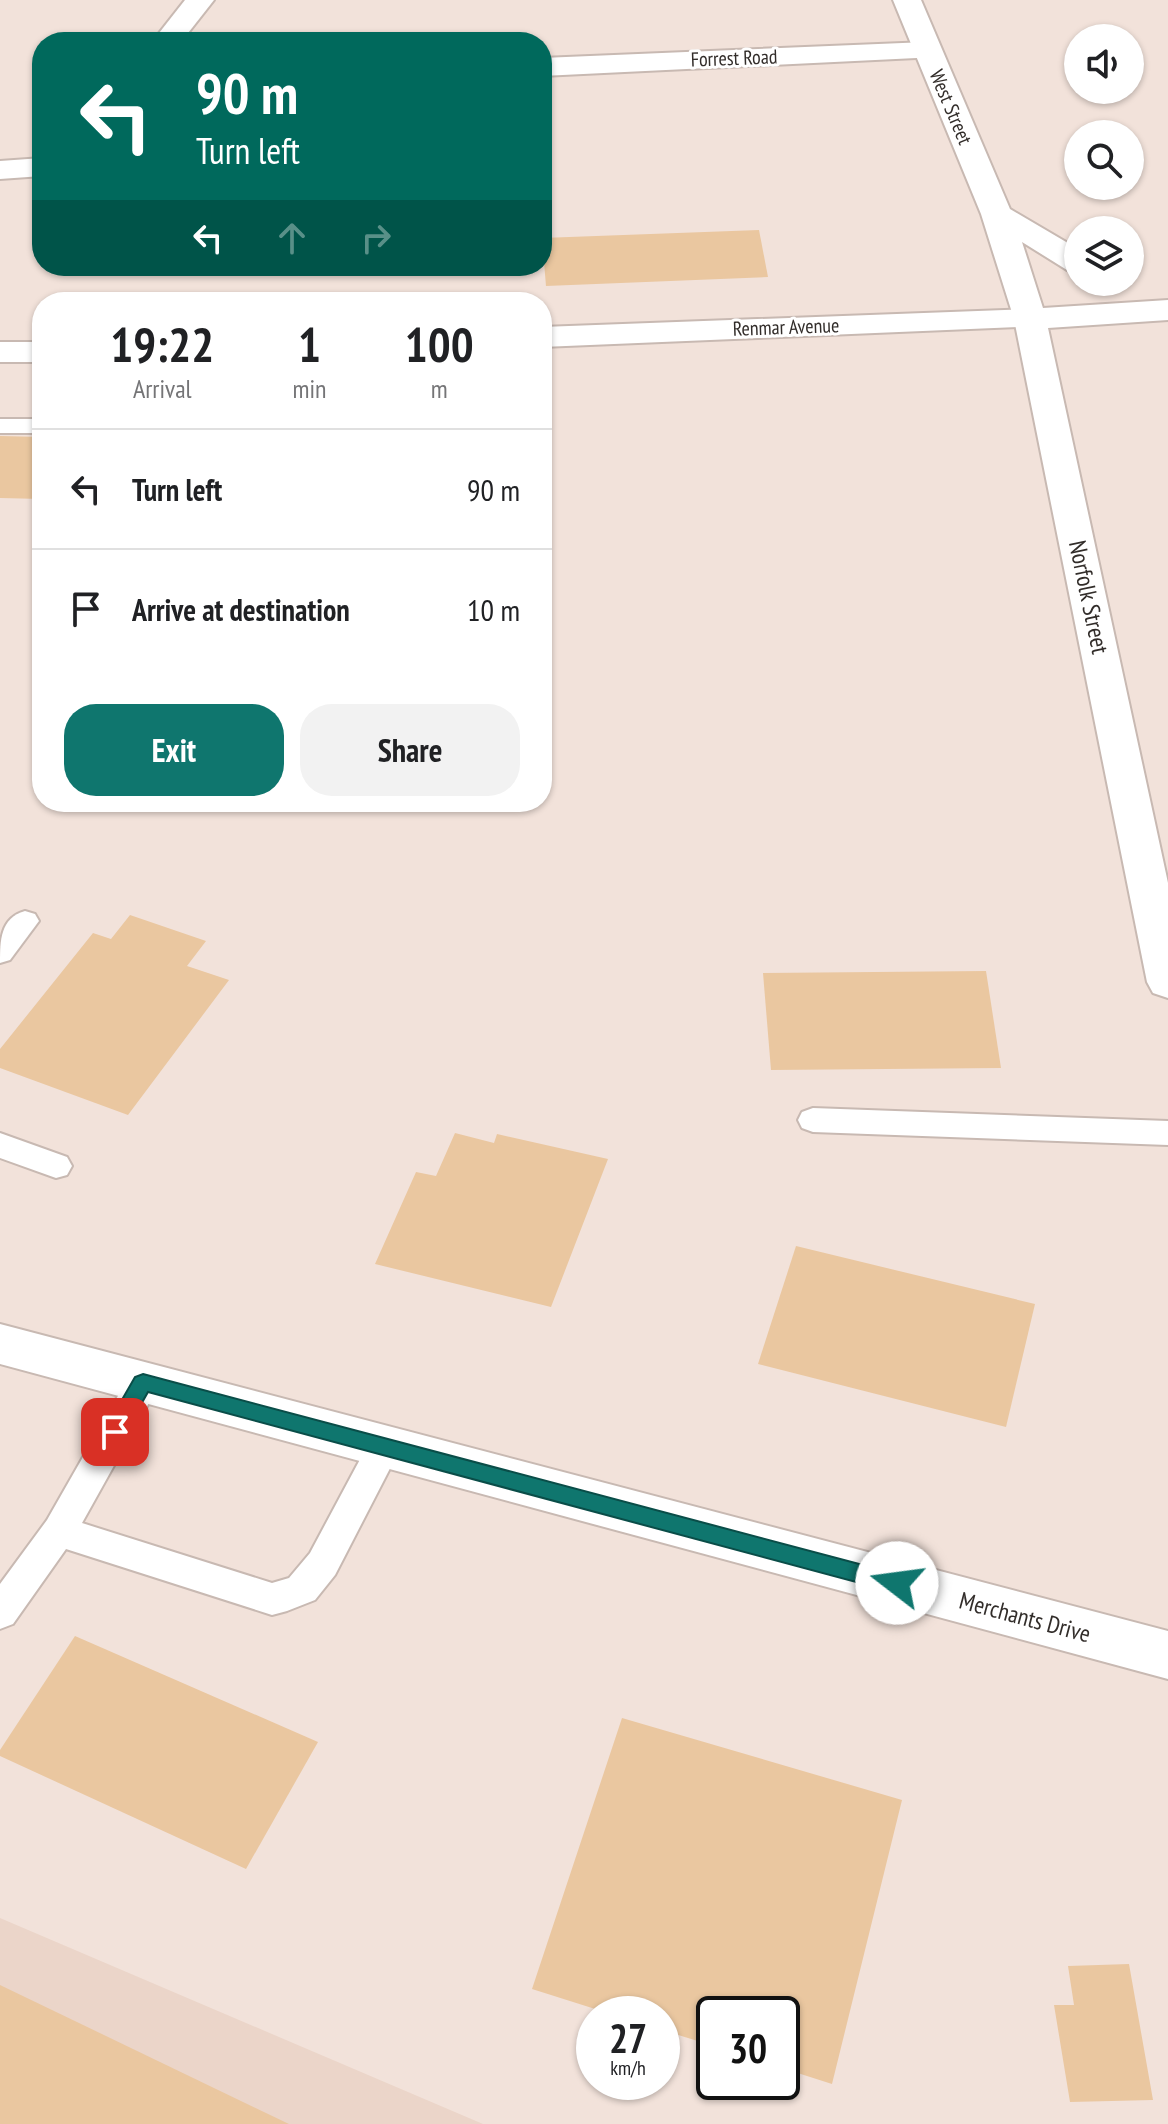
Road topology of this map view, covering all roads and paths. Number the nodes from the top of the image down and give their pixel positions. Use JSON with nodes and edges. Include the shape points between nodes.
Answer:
{"nodes":[{"id":1,"x":200,"y":0,"type":"edge"},
{"id":2,"x":907,"y":0,"type":"edge"},
{"id":3,"x":174,"y":32,"type":"edge"},
{"id":4,"x":927,"y":51,"type":"junction"},
{"id":5,"x":552,"y":67,"type":"edge"},
{"id":6,"x":32,"y":168,"type":"edge"},
{"id":7,"x":0,"y":170,"type":"edge"},
{"id":8,"x":997,"y":214,"type":"junction"},
{"id":9,"x":1064,"y":255,"type":"edge"},
{"id":10,"x":1144,"y":292,"type":"edge"},
{"id":11,"x":1168,"y":301,"type":"edge"},
{"id":12,"x":1168,"y":310,"type":"edge"},
{"id":13,"x":1030,"y":319,"type":"junction"},
{"id":14,"x":552,"y":337,"type":"edge"},
{"id":15,"x":0,"y":352,"type":"edge"},
{"id":16,"x":32,"y":352,"type":"edge"},
{"id":17,"x":0,"y":426,"type":"edge"},
{"id":18,"x":32,"y":426,"type":"edge"},
{"id":19,"x":25,"y":921,"type":"dead end"},
{"id":20,"x":0,"y":953,"type":"edge"},
{"id":21,"x":1168,"y":982,"type":"edge"},
{"id":22,"x":813,"y":1120,"type":"dead end"},
{"id":23,"x":1168,"y":1133,"type":"edge"},
{"id":24,"x":0,"y":1145,"type":"edge"},
{"id":25,"x":56,"y":1166,"type":"dead end"},
{"id":26,"x":0,"y":1344,"type":"edge"},
{"id":27,"x":143,"y":1383,"type":"junction"},
{"id":28,"x":384,"y":1447,"type":"junction"},
{"id":29,"x":59,"y":1531,"type":"junction"},
{"id":30,"x":0,"y":1613,"type":"edge"},
{"id":31,"x":1168,"y":1655,"type":"edge"}],
"edges":[{"from":1,"to":3,"type":"street"},
{"from":2,"to":4,"type":"street","name":"West Street"},
{"from":4,"to":5,"type":"street","name":"Forrest Road"},
{"from":4,"to":8,"type":"street","name":"West Street"},
{"from":6,"to":7,"type":"street"},
{"from":8,"to":9,"type":"street"},
{"from":8,"to":13,"type":"street","name":"Norfolk Street"},
{"from":10,"to":11,"type":"street"},
{"from":12,"to":13,"type":"street"},
{"from":13,"to":14,"type":"street","name":"Renmar Avenue"},
{"from":13,"to":21,"type":"street","name":"Norfolk Street"},
{"from":15,"to":16,"type":"street"},
{"from":17,"to":18,"type":"lane"},
{"from":19,"to":20,"type":"lane"},
{"from":22,"to":23,"type":"lane"},
{"from":24,"to":25,"type":"lane"},
{"from":26,"to":27,"type":"street","name":"Merchants Drive"},
{"from":27,"to":28,"type":"street","name":"Merchants Drive"},
{"from":27,"to":29,"type":"lane"},
{"from":28,"to":29,"type":"lane","via":[[309,1581],[294,1593],[272,1599]]},
{"from":28,"to":31,"type":"street","name":"Merchants Drive"},
{"from":29,"to":30,"type":"lane"}]}
